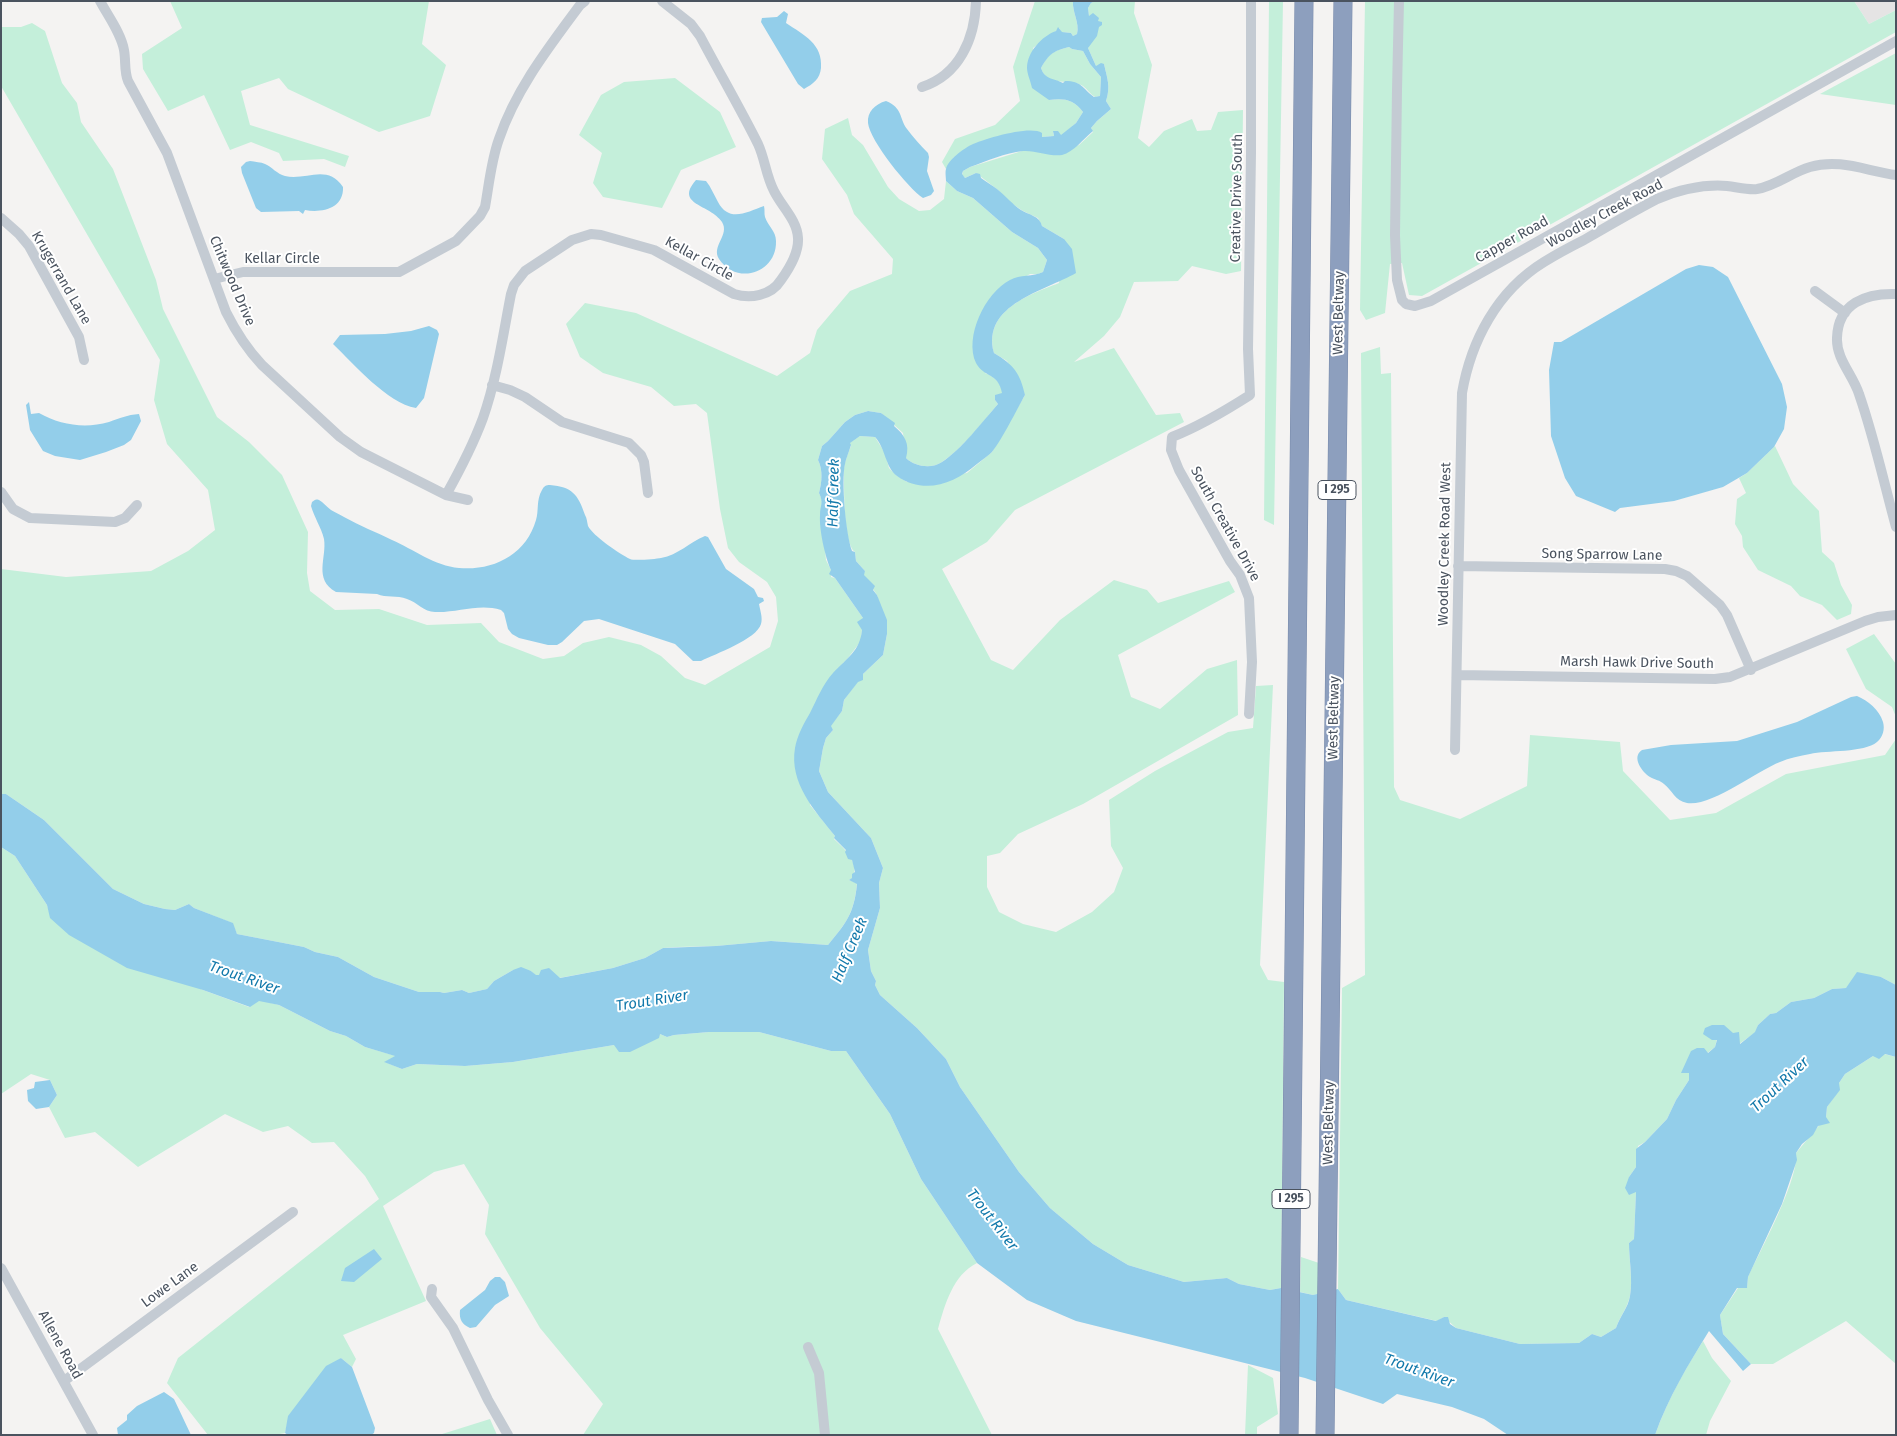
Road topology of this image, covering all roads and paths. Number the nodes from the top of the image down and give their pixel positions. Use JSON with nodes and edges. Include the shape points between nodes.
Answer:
{"nodes":[{"id":1,"x":100,"y":1,"type":"edge"},
{"id":2,"x":585,"y":1,"type":"edge"},
{"id":3,"x":662,"y":1,"type":"edge"},
{"id":4,"x":976,"y":1,"type":"edge"},
{"id":5,"x":1251,"y":1,"type":"edge"},
{"id":6,"x":1304,"y":1,"type":"edge"},
{"id":7,"x":1343,"y":1,"type":"edge"},
{"id":8,"x":1400,"y":1,"type":"edge"},
{"id":9,"x":1896,"y":40,"type":"edge"},
{"id":10,"x":922,"y":87,"type":"dead end"},
{"id":11,"x":1896,"y":175,"type":"edge"},
{"id":12,"x":1,"y":218,"type":"edge"},
{"id":13,"x":214,"y":279,"type":"junction"},
{"id":14,"x":1815,"y":291,"type":"dead end"},
{"id":15,"x":1896,"y":294,"type":"edge"},
{"id":16,"x":1845,"y":313,"type":"junction"},
{"id":17,"x":1477,"y":340,"type":"joint"},
{"id":18,"x":84,"y":360,"type":"dead end"},
{"id":19,"x":492,"y":386,"type":"junction"},
{"id":20,"x":1250,"y":395,"type":"joint"},
{"id":21,"x":1,"y":492,"type":"edge"},
{"id":22,"x":648,"y":493,"type":"dead end"},
{"id":23,"x":446,"y":495,"type":"junction"},
{"id":24,"x":468,"y":500,"type":"dead end"},
{"id":25,"x":137,"y":505,"type":"dead end"},
{"id":26,"x":1896,"y":527,"type":"edge"},
{"id":27,"x":1458,"y":566,"type":"junction"},
{"id":28,"x":1896,"y":615,"type":"edge"},
{"id":29,"x":1750,"y":670,"type":"junction"},
{"id":30,"x":1457,"y":675,"type":"junction"},
{"id":31,"x":1249,"y":714,"type":"dead end"},
{"id":32,"x":1455,"y":750,"type":"dead end"},
{"id":33,"x":293,"y":1212,"type":"dead end"},
{"id":34,"x":1,"y":1268,"type":"edge"},
{"id":35,"x":432,"y":1289,"type":"dead end"},
{"id":36,"x":808,"y":1347,"type":"dead end"},
{"id":37,"x":64,"y":1381,"type":"junction"},
{"id":38,"x":1289,"y":1431,"type":"edge"},
{"id":39,"x":1325,"y":1433,"type":"edge"},
{"id":40,"x":94,"y":1435,"type":"edge"},
{"id":41,"x":508,"y":1435,"type":"edge"},
{"id":42,"x":825,"y":1435,"type":"edge"}],
"edges":[{"from":1,"to":13,"type":"street","name":"Chitwood Drive","via":[[121,39],[128,81],[167,153]]},
{"from":2,"to":13,"type":"street","name":"Kellar Circle","via":[[534,67],[503,127],[485,207],[456,241],[399,272],[243,272]]},
{"from":3,"to":19,"type":"street","name":"Kellar Circle","via":[[691,24],[700,36],[758,146],[774,192],[796,227],[796,251],[778,285],[766,293],[744,297],[654,250],[600,235],[591,234],[572,240],[525,271],[514,284]]},
{"from":4,"to":10,"type":"street","via":[[971,35],[956,64],[944,77]]},
{"from":5,"to":20,"type":"street","name":"Creative Drive South"},
{"from":6,"to":38,"type":"highway","number":"I 295"},
{"from":7,"to":39,"type":"highway","name":"West Beltway","number":"I 295"},
{"from":8,"to":9,"type":"street","name":"Capper Road","via":[[1397,280],[1402,300],[1415,306],[1431,301]]},
{"from":11,"to":17,"type":"street","name":"Woodley Creek Road","via":[[1854,165],[1824,164],[1757,189],[1707,186],[1672,192],[1527,274],[1499,303]]},
{"from":12,"to":18,"type":"street","name":"Krugerrand Lane","via":[[28,246],[79,337]]},
{"from":13,"to":23,"type":"street","name":"Chitwood Drive","via":[[233,326],[262,365],[350,444],[380,463]]},
{"from":14,"to":16,"type":"street"},
{"from":15,"to":16,"type":"street","via":[[1871,295],[1852,305]]},
{"from":16,"to":26,"type":"street","via":[[1839,325],[1837,347],[1859,393]]},
{"from":17,"to":27,"type":"street","name":"Woodley Creek Road West","via":[[1462,393]]},
{"from":19,"to":22,"type":"street","via":[[525,397],[562,422],[629,442],[644,462]]},
{"from":19,"to":23,"type":"street","name":"Kellar Circle","via":[[483,418]]},
{"from":20,"to":31,"type":"street","name":"South Creative Drive","via":[[1172,437],[1171,450],[1240,575],[1249,598],[1252,662]]},
{"from":21,"to":25,"type":"street","via":[[13,509],[30,518],[115,522],[125,518]]},
{"from":23,"to":24,"type":"street","name":"Chitwood Drive"},
{"from":27,"to":29,"type":"street","name":"Song Sparrow Lane","via":[[1676,571],[1687,576],[1720,605]]},
{"from":27,"to":30,"type":"street","name":"Woodley Creek Road West"},
{"from":28,"to":29,"type":"street","name":"Marsh Hawk Drive South","via":[[1865,621]]},
{"from":29,"to":30,"type":"street","name":"Marsh Hawk Drive South","via":[[1715,679]]},
{"from":30,"to":32,"type":"street","name":"Woodley Creek Road West"},
{"from":33,"to":37,"type":"street","name":"Lowe Lane"},
{"from":34,"to":37,"type":"street","name":"Allene Road"},
{"from":35,"to":41,"type":"street","via":[[432,1297],[453,1328]]},
{"from":36,"to":42,"type":"street","via":[[820,1373]]},
{"from":37,"to":40,"type":"street","name":"Allene Road"}]}
